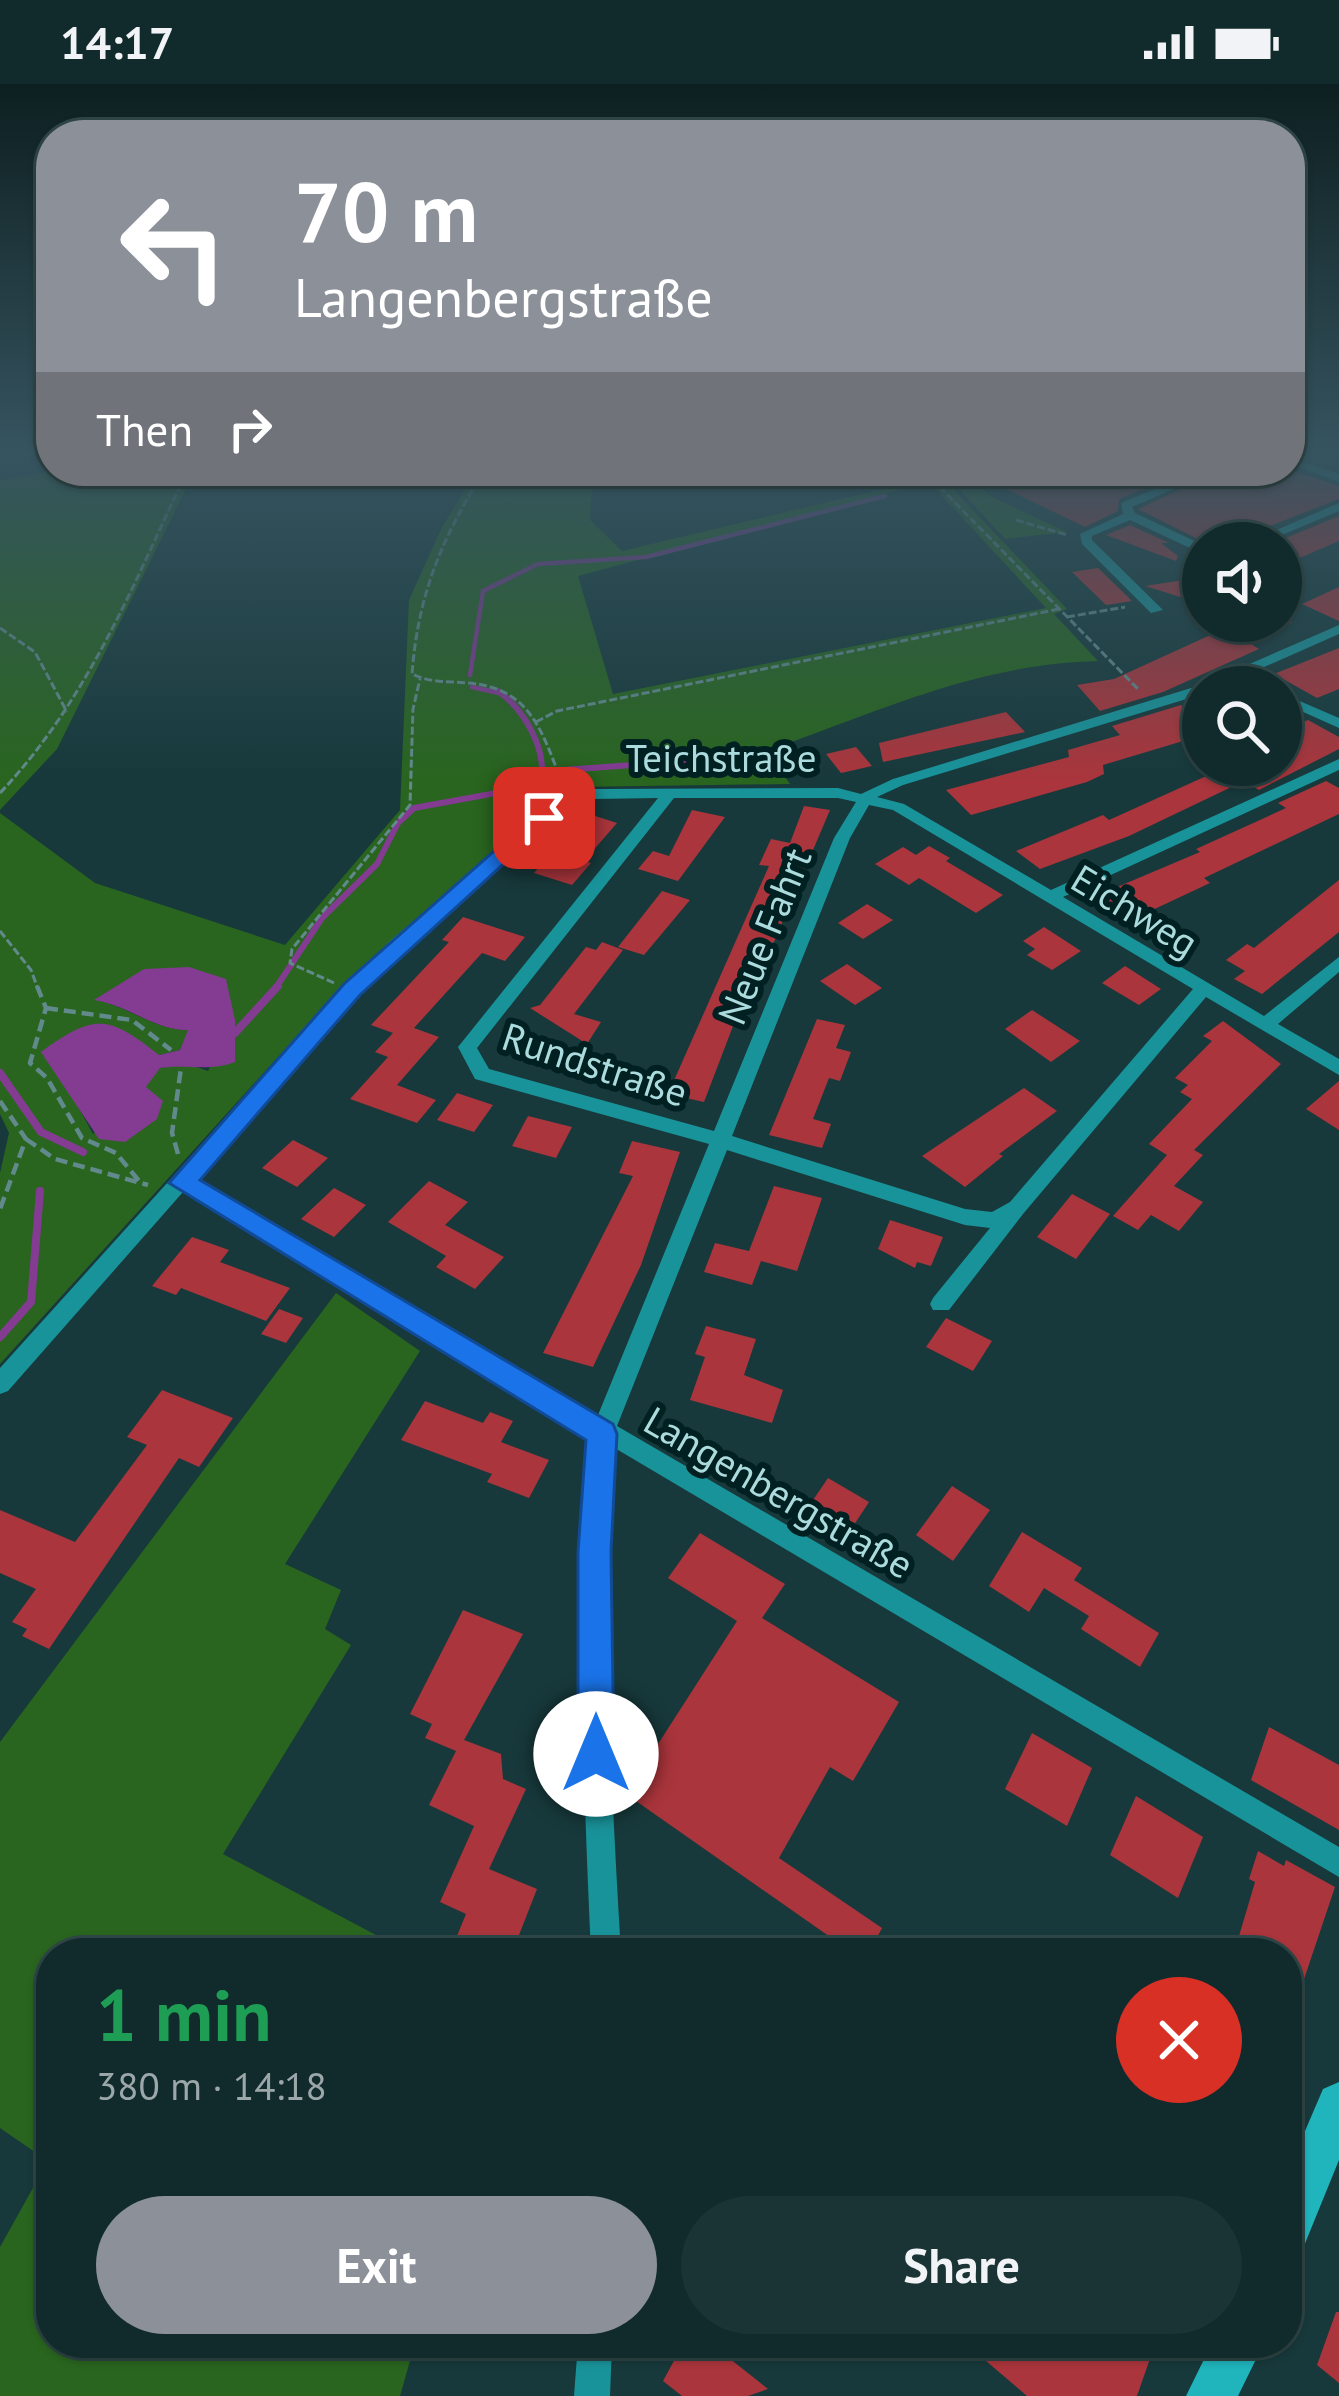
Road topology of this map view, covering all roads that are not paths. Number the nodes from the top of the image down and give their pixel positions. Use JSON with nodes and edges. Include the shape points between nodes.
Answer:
{"nodes":[{"id":1,"x":1112,"y":564,"type":"edge"},
{"id":2,"x":1152,"y":606,"type":"road end"},
{"id":3,"x":1339,"y":629,"type":"edge"},
{"id":4,"x":1257,"y":666,"type":"edge"},
{"id":5,"x":1182,"y":697,"type":"edge"},
{"id":6,"x":1302,"y":707,"type":"edge"},
{"id":7,"x":1339,"y":724,"type":"edge"},
{"id":8,"x":1339,"y":764,"type":"edge"},
{"id":9,"x":668,"y":796,"type":"junction"},
{"id":10,"x":867,"y":796,"type":"junction"},
{"id":11,"x":898,"y":807,"type":"joint"},
{"id":12,"x":1050,"y":897,"type":"junction"},
{"id":13,"x":1339,"y":963,"type":"edge"},
{"id":14,"x":1202,"y":989,"type":"junction"},
{"id":15,"x":1265,"y":1025,"type":"junction"},
{"id":16,"x":1339,"y":1068,"type":"edge"},
{"id":17,"x":721,"y":1143,"type":"junction"},
{"id":18,"x":190,"y":1174,"type":"junction"},
{"id":19,"x":1017,"y":1208,"type":"junction"},
{"id":20,"x":941,"y":1304,"type":"dead end"},
{"id":21,"x":0,"y":1384,"type":"edge"},
{"id":22,"x":602,"y":1434,"type":"junction"},
{"id":23,"x":1339,"y":1863,"type":"edge"},
{"id":24,"x":605,"y":1938,"type":"edge"},
{"id":25,"x":1339,"y":2105,"type":"edge"},
{"id":26,"x":1302,"y":2193,"type":"edge"},
{"id":27,"x":594,"y":2358,"type":"edge"},
{"id":28,"x":1231,"y":2358,"type":"edge"},
{"id":29,"x":592,"y":2396,"type":"edge"},
{"id":30,"x":1211,"y":2396,"type":"edge"}],
"edges":[{"from":1,"to":2,"type":"street"},
{"from":3,"to":4,"type":"street"},
{"from":5,"to":10,"type":"street"},
{"from":6,"to":7,"type":"street"},
{"from":8,"to":12,"type":"street"},
{"from":9,"to":10,"type":"street","name":"Teichstraße"},
{"from":9,"to":17,"type":"street","name":"Rundstraße","via":[[467,1047],[482,1074]]},
{"from":9,"to":18,"type":"street","name":"Teichstraße","via":[[569,799],[397,944]]},
{"from":10,"to":11,"type":"street","name":"Teichstraße"},
{"from":10,"to":17,"type":"street","name":"Neue Fahrt","via":[[842,838]]},
{"from":11,"to":12,"type":"street","name":"Eichweg"},
{"from":12,"to":14,"type":"street","name":"Eichweg"},
{"from":13,"to":15,"type":"street"},
{"from":14,"to":15,"type":"street","name":"Eichweg"},
{"from":14,"to":19,"type":"street"},
{"from":15,"to":16,"type":"street","name":"Eichweg"},
{"from":17,"to":19,"type":"street","name":"Rundstraße","via":[[965,1216],[994,1220]]},
{"from":17,"to":22,"type":"street","name":"Neue Fahrt"},
{"from":18,"to":21,"type":"street"},
{"from":18,"to":22,"type":"street","name":"Langenbergstraße"},
{"from":19,"to":20,"type":"street"},
{"from":22,"to":23,"type":"street","name":"Langenbergstraße"},
{"from":22,"to":24,"type":"street","name":"Neue Fahrt","via":[[596,1754]]},
{"from":25,"to":26,"type":"main road"},
{"from":27,"to":29,"type":"street"},
{"from":28,"to":30,"type":"main road"}]}
